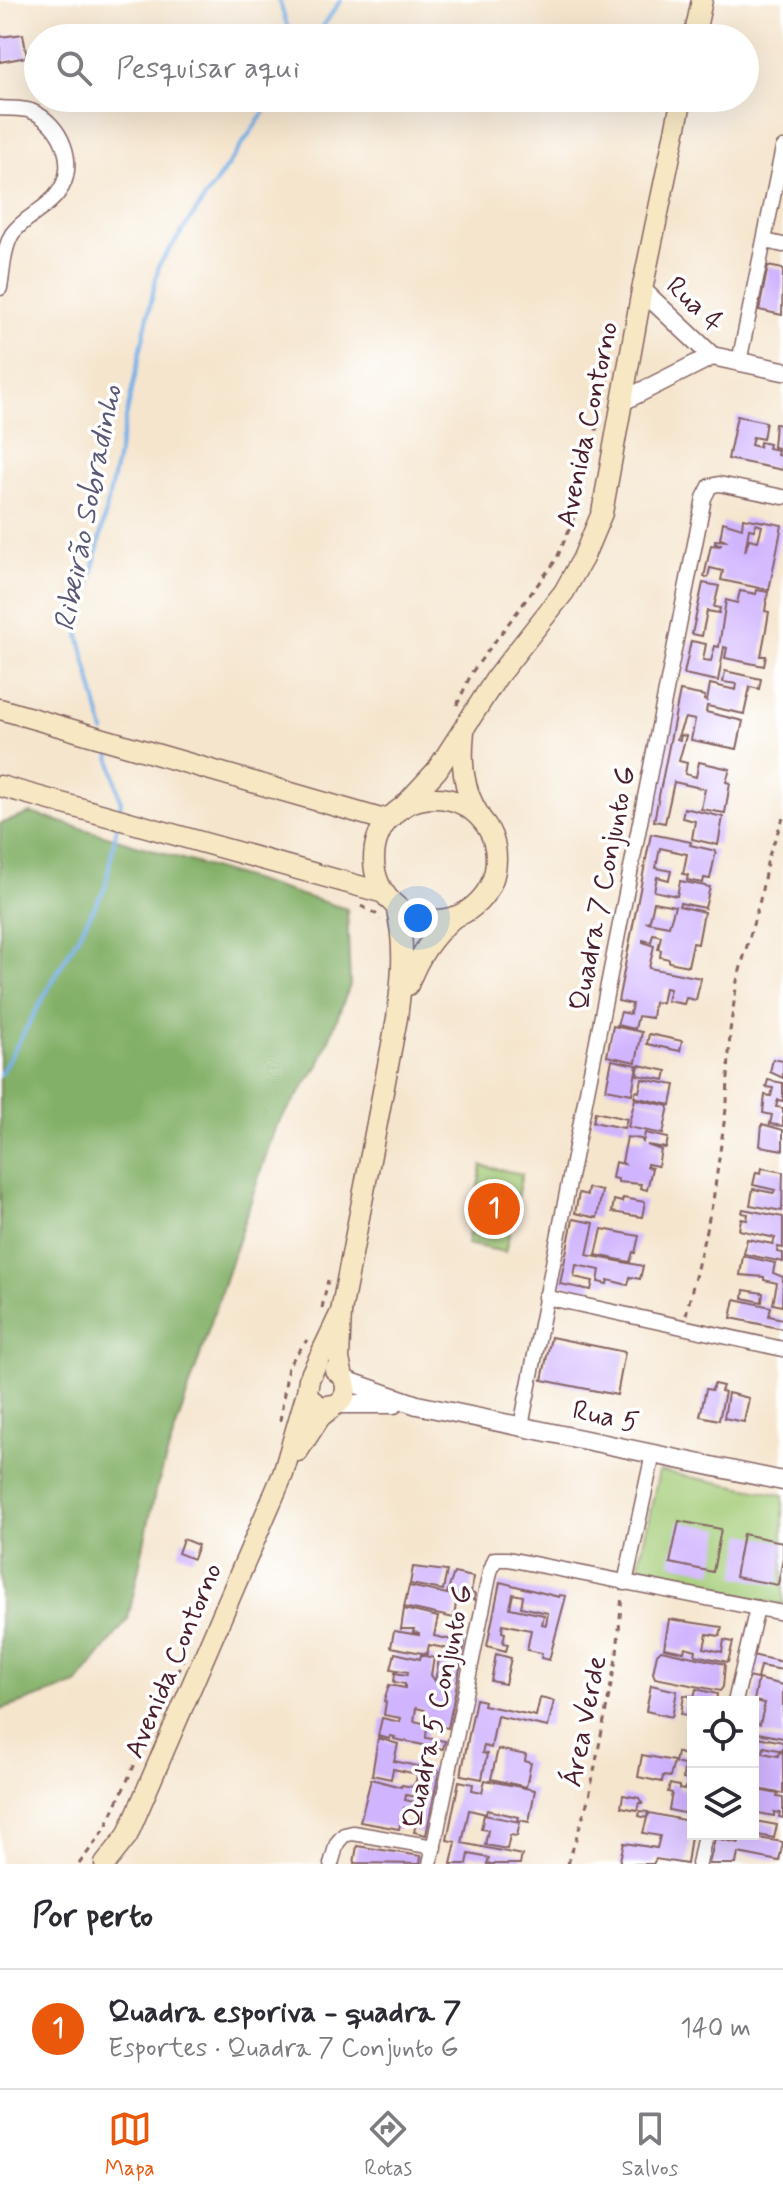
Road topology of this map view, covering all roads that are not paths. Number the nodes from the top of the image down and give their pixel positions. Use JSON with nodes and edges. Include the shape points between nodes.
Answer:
{"nodes":[{"id":1,"x":702,"y":0,"type":"edge"},
{"id":2,"x":697,"y":24,"type":"edge"},
{"id":3,"x":0,"y":108,"type":"edge"},
{"id":4,"x":24,"y":110,"type":"edge"},
{"id":5,"x":32,"y":112,"type":"edge"},
{"id":6,"x":679,"y":112,"type":"edge"},
{"id":7,"x":783,"y":148,"type":"edge"},
{"id":8,"x":765,"y":241,"type":"junction"},
{"id":9,"x":783,"y":245,"type":"edge"},
{"id":10,"x":0,"y":288,"type":"edge"},
{"id":11,"x":642,"y":290,"type":"junction"},
{"id":12,"x":712,"y":356,"type":"junction"},
{"id":13,"x":739,"y":362,"type":"junction"},
{"id":14,"x":783,"y":371,"type":"edge"},
{"id":15,"x":623,"y":401,"type":"junction"},
{"id":16,"x":783,"y":497,"type":"edge"},
{"id":17,"x":0,"y":709,"type":"edge"},
{"id":18,"x":458,"y":721,"type":"junction"},
{"id":19,"x":0,"y":786,"type":"edge"},
{"id":20,"x":392,"y":814,"type":"junction"},
{"id":21,"x":479,"y":816,"type":"junction"},
{"id":22,"x":390,"y":899,"type":"junction"},
{"id":23,"x":454,"y":917,"type":"junction"},
{"id":24,"x":397,"y":1018,"type":"junction"},
{"id":25,"x":545,"y":1297,"type":"junction"},
{"id":26,"x":331,"y":1313,"type":"junction"},
{"id":27,"x":783,"y":1349,"type":"edge"},
{"id":28,"x":344,"y":1379,"type":"junction"},
{"id":29,"x":310,"y":1383,"type":"junction"},
{"id":30,"x":336,"y":1405,"type":"junction"},
{"id":31,"x":417,"y":1405,"type":"junction"},
{"id":32,"x":521,"y":1426,"type":"junction"},
{"id":33,"x":653,"y":1454,"type":"junction"},
{"id":34,"x":283,"y":1474,"type":"junction"},
{"id":35,"x":783,"y":1481,"type":"edge"},
{"id":36,"x":625,"y":1583,"type":"junction"},
{"id":37,"x":757,"y":1608,"type":"junction"},
{"id":38,"x":783,"y":1613,"type":"edge"},
{"id":39,"x":736,"y":1696,"type":"edge"},
{"id":40,"x":704,"y":1840,"type":"edge"},
{"id":41,"x":434,"y":1847,"type":"junction"},
{"id":42,"x":105,"y":1864,"type":"edge"},
{"id":43,"x":331,"y":1864,"type":"edge"},
{"id":44,"x":430,"y":1864,"type":"edge"},
{"id":45,"x":699,"y":1864,"type":"edge"}],
"edges":[{"from":1,"to":2,"type":"main road"},
{"from":3,"to":4,"type":"street"},
{"from":5,"to":10,"type":"street","via":[[60,138],[68,158],[66,181],[10,238]]},
{"from":6,"to":11,"type":"main road","name":"Avenida Contorno"},
{"from":7,"to":8,"type":"street"},
{"from":8,"to":9,"type":"street"},
{"from":8,"to":13,"type":"street"},
{"from":11,"to":12,"type":"street","name":"Rua 4"},
{"from":11,"to":15,"type":"main road","name":"Avenida Contorno"},
{"from":12,"to":13,"type":"street","name":"Rua 4"},
{"from":12,"to":15,"type":"street","name":"Rua 4"},
{"from":13,"to":14,"type":"street","name":"Rua 4"},
{"from":15,"to":18,"type":"main road","name":"Avenida Contorno","via":[[602,513],[583,558],[564,592]]},
{"from":16,"to":25,"type":"street","name":"Quadra 7 Conjunto G","via":[[719,484],[707,488]]},
{"from":17,"to":20,"type":"main road"},
{"from":18,"to":20,"type":"main road","name":"Avenida Contorno","via":[[437,770]]},
{"from":18,"to":21,"type":"main road","via":[[465,782]]},
{"from":19,"to":22,"type":"main road"},
{"from":20,"to":21,"type":"main road","via":[[422,799],[443,798]]},
{"from":20,"to":22,"type":"main road","via":[[374,861]]},
{"from":21,"to":23,"type":"main road","via":[[497,853],[495,874],[473,908]]},
{"from":22,"to":23,"type":"main road","via":[[414,916]]},
{"from":22,"to":24,"type":"main road","name":"Avenida Contorno","via":[[403,947]]},
{"from":23,"to":24,"type":"main road","name":"Avenida Contorno","via":[[421,954]]},
{"from":24,"to":26,"type":"main road","name":"Avenida Contorno"},
{"from":25,"to":27,"type":"street"},
{"from":25,"to":32,"type":"street","name":"Quadra 7 Conjunto G"},
{"from":26,"to":28,"type":"main road","name":"Avenida Contorno"},
{"from":26,"to":29,"type":"main road","name":"Avenida Contorno"},
{"from":28,"to":29,"type":"main road","via":[[326,1368]]},
{"from":28,"to":30,"type":"main road","via":[[345,1396]]},
{"from":28,"to":31,"type":"street","name":"Rua 5"},
{"from":29,"to":30,"type":"main road","via":[[315,1404]]},
{"from":29,"to":34,"type":"main road","name":"Avenida Contorno"},
{"from":30,"to":31,"type":"street","name":"Rua 5"},
{"from":30,"to":34,"type":"main road","name":"Avenida Contorno","via":[[320,1417]]},
{"from":31,"to":32,"type":"street","name":"Rua 5"},
{"from":32,"to":33,"type":"street","name":"Rua 5"},
{"from":33,"to":35,"type":"street","name":"Rua 5"},
{"from":33,"to":36,"type":"street"},
{"from":34,"to":42,"type":"main road","name":"Avenida Contorno","via":[[127,1836]]},
{"from":36,"to":37,"type":"street"},
{"from":36,"to":41,"type":"street","name":"Quadra 5 Conjunto G","via":[[495,1559]]},
{"from":37,"to":38,"type":"street"},
{"from":37,"to":39,"type":"street"},
{"from":40,"to":45,"type":"street"},
{"from":41,"to":43,"type":"street","via":[[353,1833],[337,1843]]},
{"from":41,"to":44,"type":"street","name":"Quadra 5 Conjunto G"}]}
